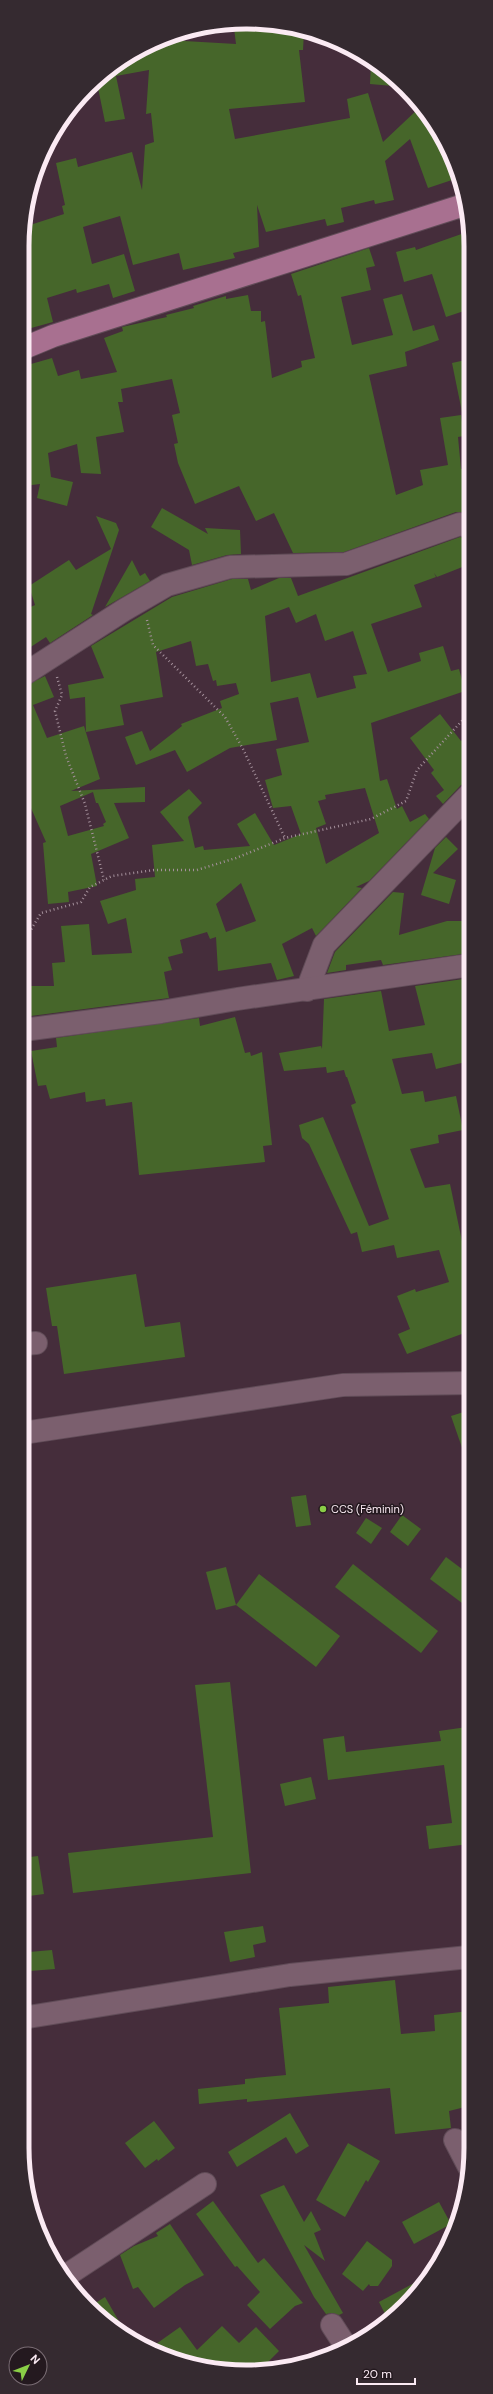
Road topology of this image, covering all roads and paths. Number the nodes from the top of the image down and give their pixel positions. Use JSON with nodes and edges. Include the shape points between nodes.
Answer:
{"nodes":[{"id":1,"x":460,"y":206,"type":"edge"},
{"id":2,"x":29,"y":346,"type":"edge"},
{"id":3,"x":464,"y":525,"type":"edge"},
{"id":4,"x":142,"y":600,"type":"junction"},
{"id":5,"x":52,"y":657,"type":"junction"},
{"id":6,"x":29,"y":672,"type":"edge"},
{"id":7,"x":464,"y":719,"type":"edge"},
{"id":8,"x":464,"y":800,"type":"edge"},
{"id":9,"x":285,"y":838,"type":"junction"},
{"id":10,"x":104,"y":880,"type":"junction"},
{"id":11,"x":29,"y":933,"type":"edge"},
{"id":12,"x":464,"y":967,"type":"edge"},
{"id":13,"x":308,"y":990,"type":"junction"},
{"id":14,"x":29,"y":1029,"type":"edge"},
{"id":15,"x":464,"y":1383,"type":"edge"},
{"id":16,"x":29,"y":1432,"type":"edge"},
{"id":17,"x":464,"y":1958,"type":"edge"},
{"id":18,"x":29,"y":2017,"type":"edge"},
{"id":19,"x":455,"y":2140,"type":"dead end"},
{"id":20,"x":464,"y":2157,"type":"edge"},
{"id":21,"x":205,"y":2184,"type":"dead end"},
{"id":22,"x":70,"y":2273,"type":"edge"},
{"id":23,"x":332,"y":2325,"type":"dead end"},
{"id":24,"x":344,"y":2343,"type":"edge"}],
"edges":[{"from":1,"to":2,"type":"main road","via":[[53,336]]},
{"from":3,"to":4,"type":"street","via":[[460,524],[346,564],[230,567],[167,586]]},
{"from":4,"to":5,"type":"street"},
{"from":4,"to":9,"type":"path","via":[[153,645],[225,717]]},
{"from":5,"to":6,"type":"street"},
{"from":5,"to":10,"type":"path","via":[[62,696],[55,712],[66,756],[85,804]]},
{"from":7,"to":9,"type":"path","via":[[417,770],[406,800],[371,819]]},
{"from":8,"to":13,"type":"street","via":[[324,944]]},
{"from":9,"to":10,"type":"path","via":[[236,858],[197,870],[154,870],[112,876]]},
{"from":10,"to":11,"type":"path","via":[[90,887],[81,902],[41,914]]},
{"from":12,"to":13,"type":"street"},
{"from":13,"to":14,"type":"street"},
{"from":15,"to":16,"type":"street","via":[[343,1384]]},
{"from":17,"to":18,"type":"street","via":[[290,1975]]},
{"from":19,"to":20,"type":"street"},
{"from":21,"to":22,"type":"street"},
{"from":23,"to":24,"type":"street"}]}
